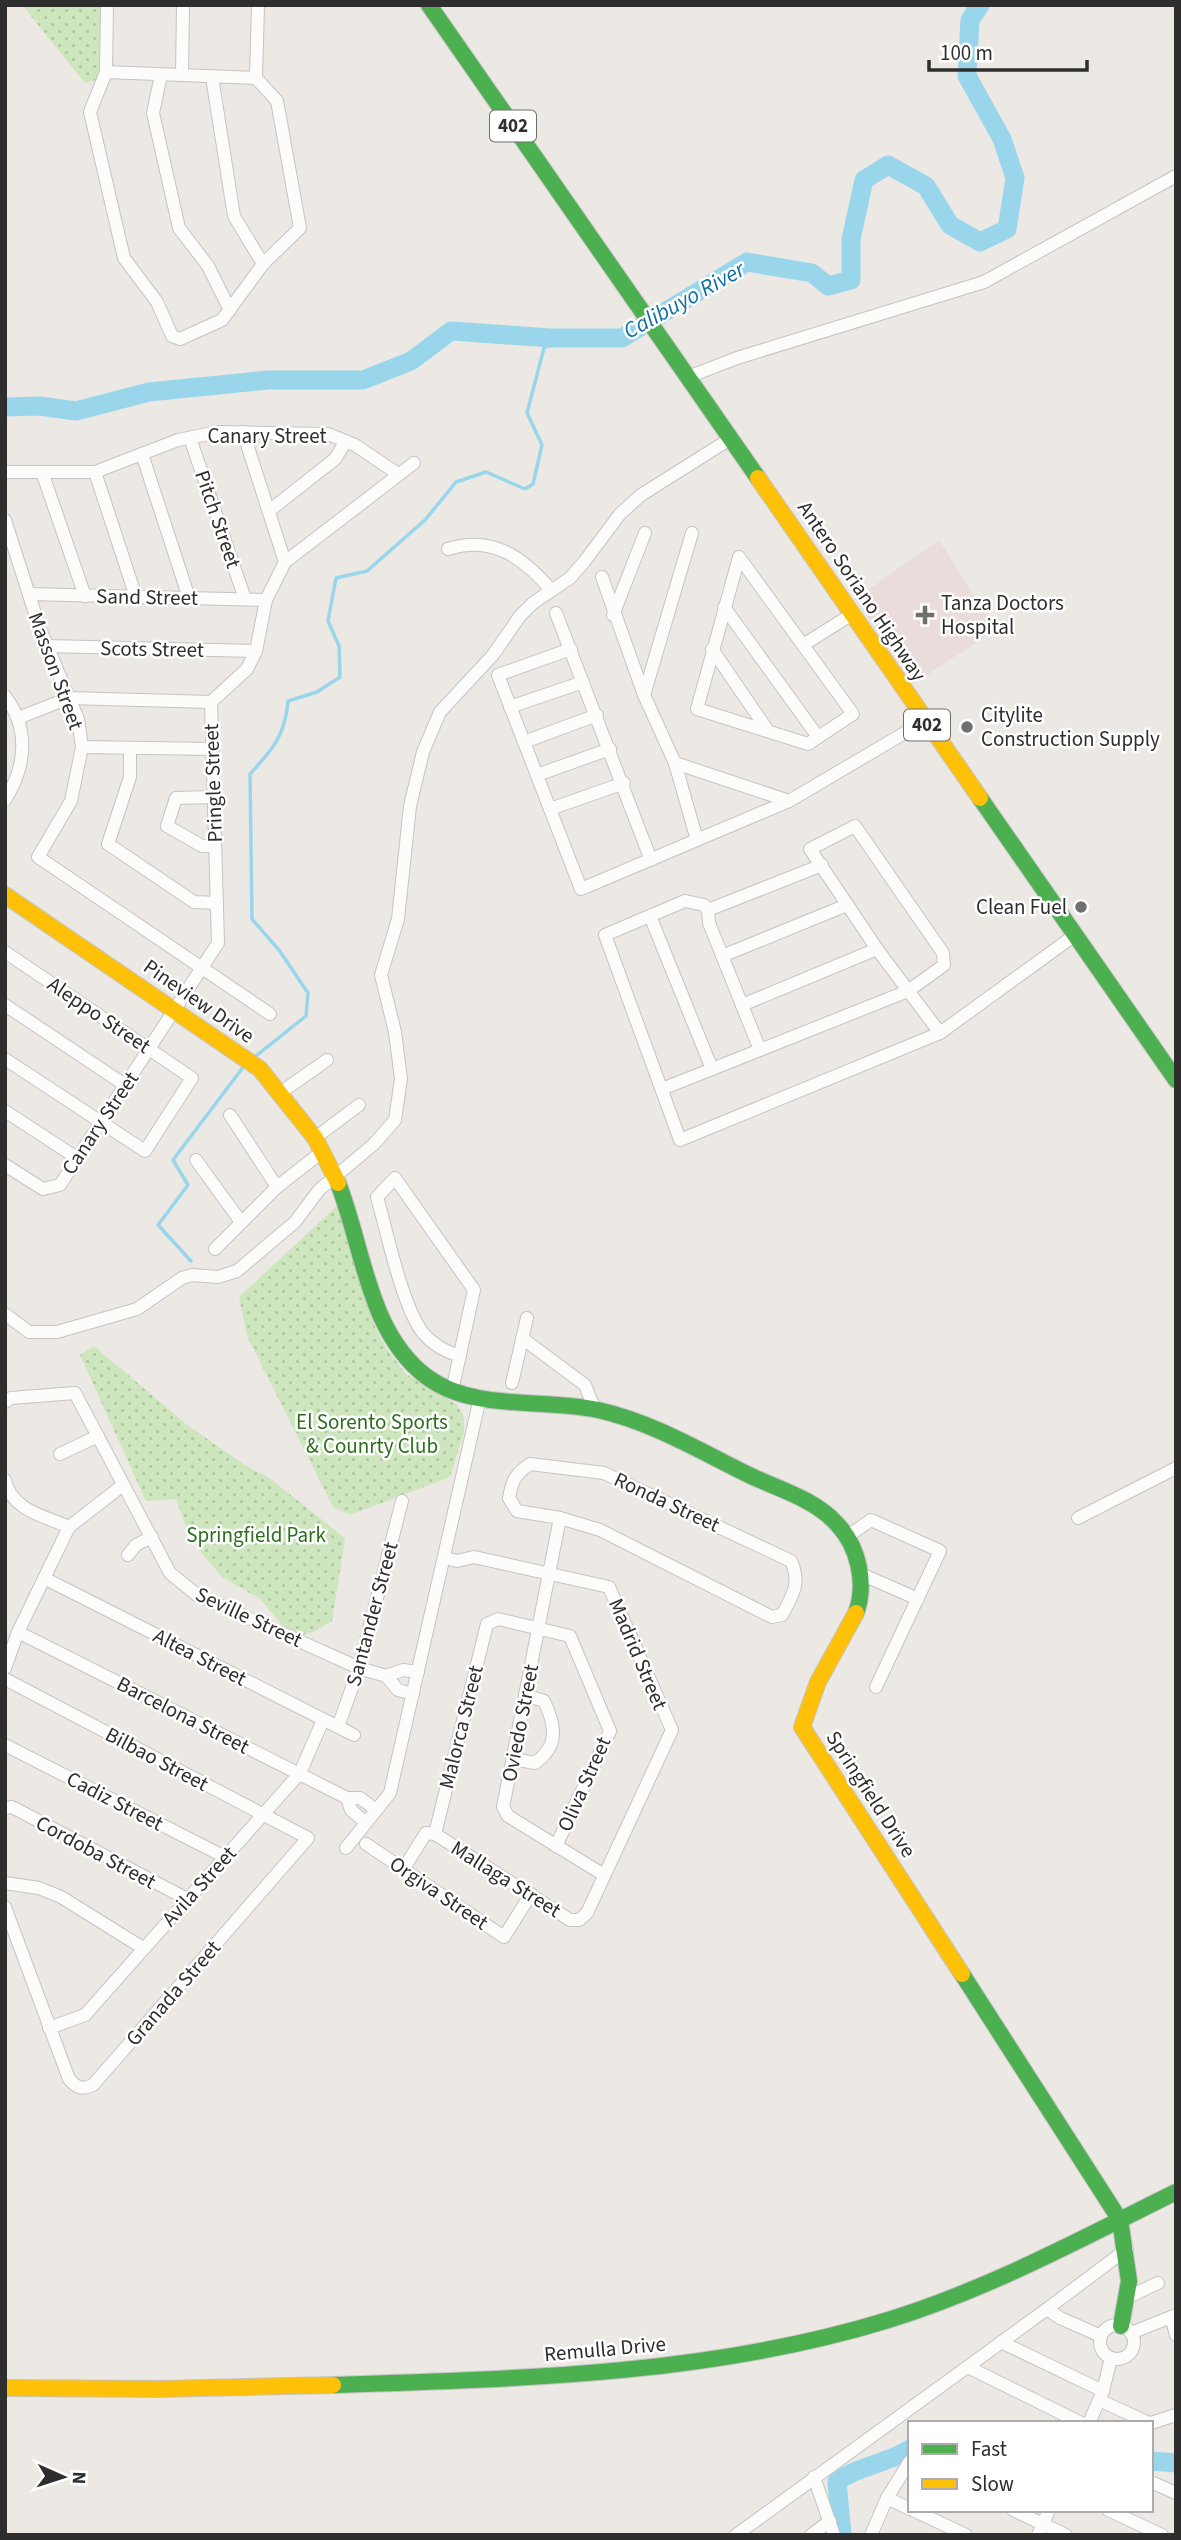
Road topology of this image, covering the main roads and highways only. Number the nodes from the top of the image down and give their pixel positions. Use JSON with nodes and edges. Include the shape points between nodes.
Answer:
{"nodes":[{"id":1,"x":429,"y":5,"type":"edge"},
{"id":2,"x":5,"y":895,"type":"edge"},
{"id":3,"x":1176,"y":1080,"type":"edge"},
{"id":4,"x":335,"y":1176,"type":"joint"},
{"id":5,"x":1176,"y":2192,"type":"edge"},
{"id":6,"x":1120,"y":2220,"type":"junction"},
{"id":7,"x":1126,"y":2330,"type":"road end"},
{"id":8,"x":5,"y":2388,"type":"edge"}],
"edges":[{"from":1,"to":3,"type":"main road","name":"Antero Soriano Highway","number":"402"},
{"from":2,"to":4,"type":"main road","name":"Pineview Drive","via":[[260,1069],[319,1145]]},
{"from":4,"to":6,"type":"main road","name":"Springfield Drive","via":[[391,1341],[418,1372],[452,1391],[480,1398],[627,1417],[820,1508],[836,1520],[848,1536],[861,1574],[859,1609],[805,1708],[802,1727]]},
{"from":5,"to":6,"type":"main road","name":"Remulla Drive"},
{"from":6,"to":7,"type":"main road","name":"Springfield Drive","via":[[1129,2281]]},
{"from":6,"to":8,"type":"main road","name":"Remulla Drive","via":[[1017,2269],[843,2333],[642,2369],[211,2391]]}]}
